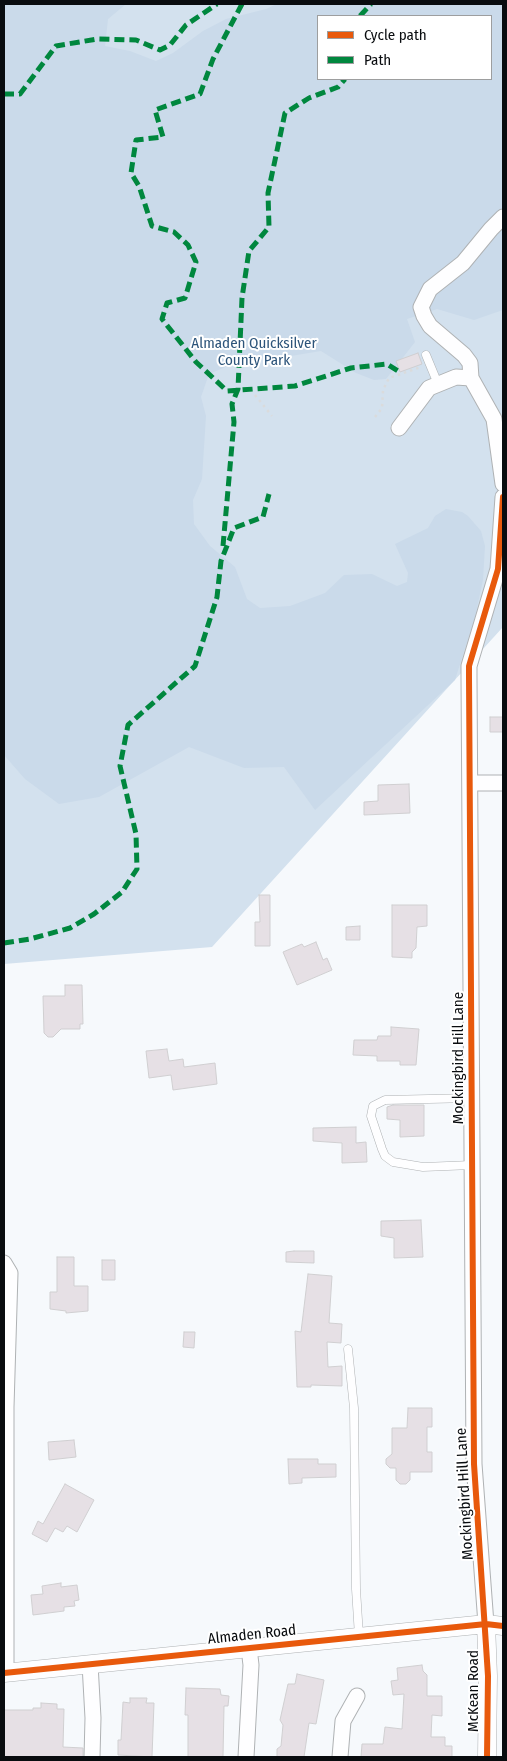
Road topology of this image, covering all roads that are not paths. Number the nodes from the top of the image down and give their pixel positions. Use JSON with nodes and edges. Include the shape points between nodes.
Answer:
{"nodes":[{"id":1,"x":503,"y":217,"type":"edge"},
{"id":2,"x":426,"y":354,"type":"dead end"},
{"id":3,"x":471,"y":378,"type":"junction"},
{"id":4,"x":438,"y":384,"type":"junction"},
{"id":5,"x":399,"y":428,"type":"dead end"},
{"id":6,"x":503,"y":484,"type":"edge"},
{"id":7,"x":503,"y":496,"type":"edge"},
{"id":8,"x":470,"y":783,"type":"junction"},
{"id":9,"x":503,"y":783,"type":"edge"},
{"id":10,"x":472,"y":1098,"type":"junction"},
{"id":11,"x":472,"y":1165,"type":"junction"},
{"id":12,"x":4,"y":1263,"type":"edge"},
{"id":13,"x":348,"y":1349,"type":"dead end"},
{"id":14,"x":5,"y":1520,"type":"edge"},
{"id":15,"x":503,"y":1616,"type":"edge"},
{"id":16,"x":486,"y":1624,"type":"junction"},
{"id":17,"x":503,"y":1626,"type":"edge"},
{"id":18,"x":359,"y":1638,"type":"junction"},
{"id":19,"x":249,"y":1648,"type":"junction"},
{"id":20,"x":90,"y":1664,"type":"junction"},
{"id":21,"x":5,"y":1673,"type":"edge"},
{"id":22,"x":357,"y":1696,"type":"dead end"},
{"id":23,"x":92,"y":1757,"type":"edge"},
{"id":24,"x":246,"y":1757,"type":"edge"},
{"id":25,"x":340,"y":1757,"type":"edge"},
{"id":26,"x":487,"y":1757,"type":"edge"}],
"edges":[{"from":1,"to":3,"type":"street","via":[[463,263],[430,289],[421,307],[430,326],[470,363]]},
{"from":2,"to":4,"type":"lane"},
{"from":3,"to":4,"type":"street","via":[[456,377]]},
{"from":3,"to":6,"type":"street","via":[[494,419]]},
{"from":4,"to":5,"type":"street","via":[[430,388]]},
{"from":7,"to":8,"type":"street","name":"Mockingbird Hill Lane","via":[[498,569],[469,666]]},
{"from":8,"to":9,"type":"street"},
{"from":8,"to":10,"type":"street","name":"Mockingbird Hill Lane"},
{"from":10,"to":11,"type":"street","name":"Mockingbird Hill Lane"},
{"from":10,"to":11,"type":"lane","via":[[385,1100],[373,1106],[371,1116],[385,1156],[393,1162],[423,1167]]},
{"from":11,"to":16,"type":"street","name":"Mockingbird Hill Lane","via":[[474,1464]]},
{"from":12,"to":14,"type":"street","via":[[10,1274]]},
{"from":13,"to":18,"type":"lane","via":[[354,1408]]},
{"from":14,"to":21,"type":"street"},
{"from":15,"to":16,"type":"street","name":"Almaden Road"},
{"from":16,"to":17,"type":"street","name":"Almaden Road"},
{"from":16,"to":18,"type":"street","name":"Almaden Road"},
{"from":16,"to":26,"type":"street","name":"McKean Road"},
{"from":18,"to":19,"type":"street","name":"Almaden Road"},
{"from":19,"to":20,"type":"street","name":"Almaden Road"},
{"from":19,"to":24,"type":"street"},
{"from":20,"to":21,"type":"street","name":"Almaden Road"},
{"from":20,"to":23,"type":"street"},
{"from":22,"to":25,"type":"street","via":[[342,1721]]}]}
